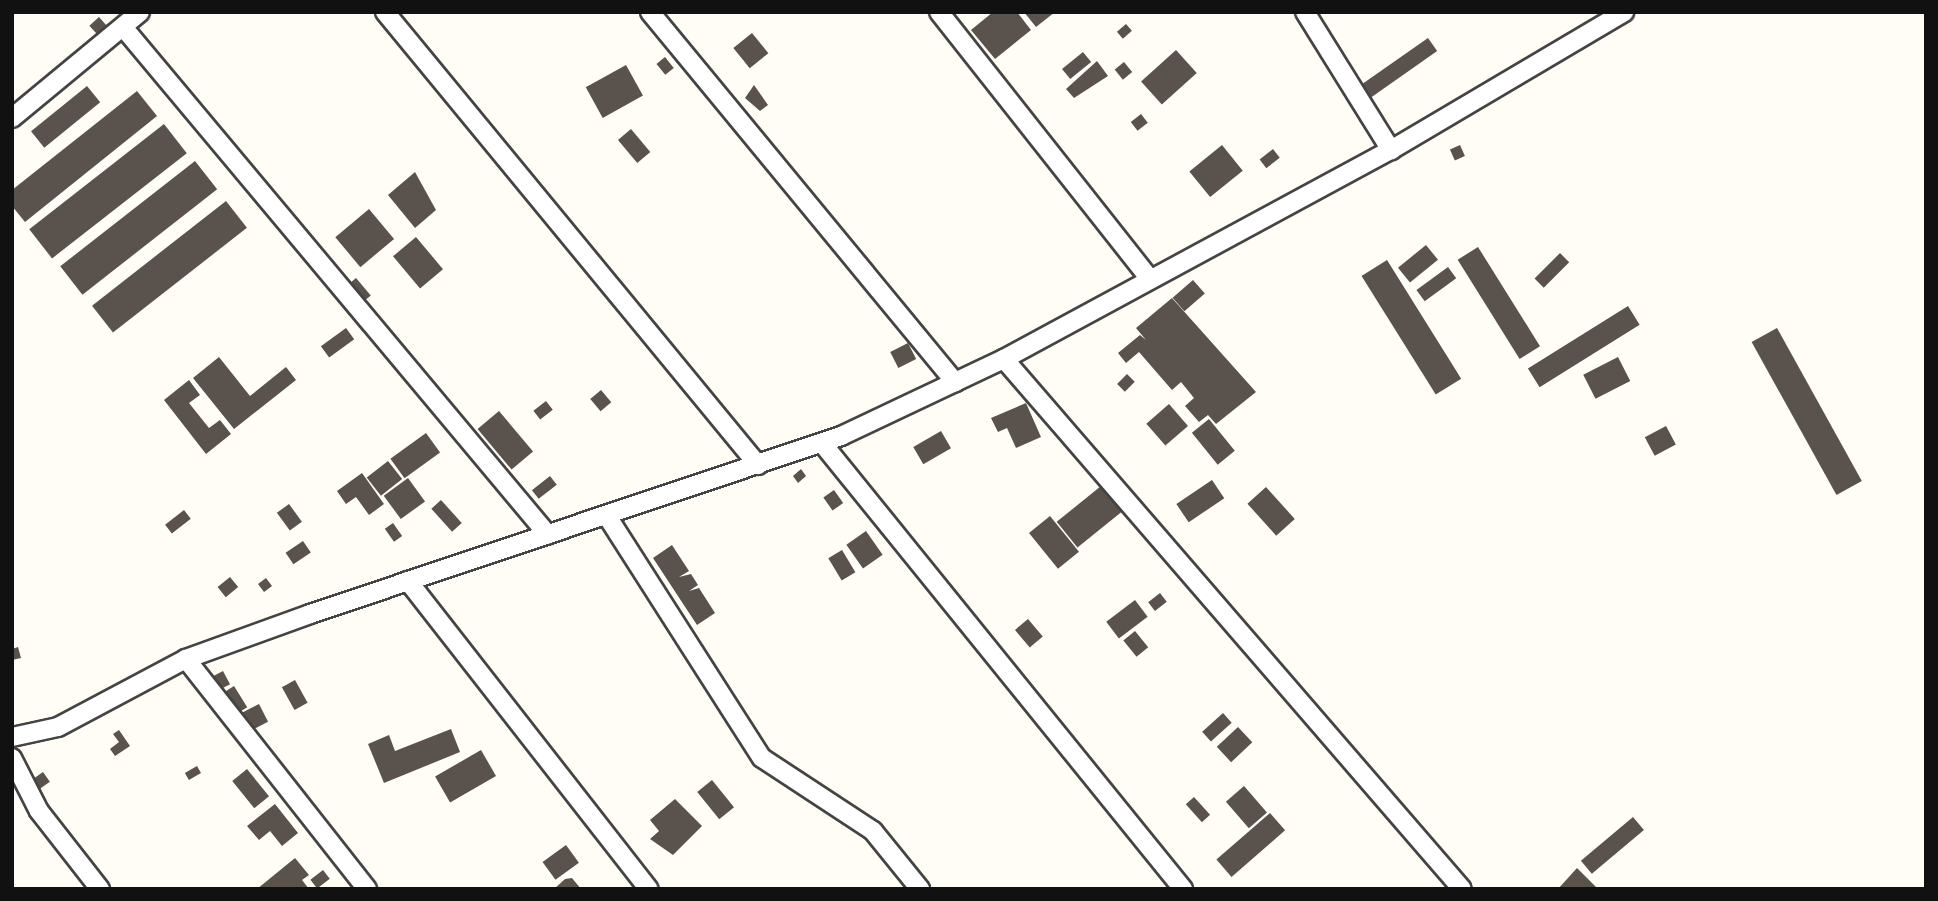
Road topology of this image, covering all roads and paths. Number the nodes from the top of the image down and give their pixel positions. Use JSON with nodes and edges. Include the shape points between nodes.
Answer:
{"nodes":[{"id":1,"x":140,"y":12,"type":"edge"},
{"id":2,"x":385,"y":12,"type":"edge"},
{"id":3,"x":650,"y":12,"type":"edge"},
{"id":4,"x":939,"y":12,"type":"edge"},
{"id":5,"x":1305,"y":12,"type":"edge"},
{"id":6,"x":1624,"y":12,"type":"edge"},
{"id":7,"x":123,"y":27,"type":"junction"},
{"id":8,"x":12,"y":118,"type":"edge"},
{"id":9,"x":1391,"y":150,"type":"junction"},
{"id":10,"x":1150,"y":279,"type":"junction"},
{"id":11,"x":1004,"y":359,"type":"junction"},
{"id":12,"x":955,"y":383,"type":"junction"},
{"id":13,"x":821,"y":443,"type":"junction"},
{"id":14,"x":758,"y":465,"type":"junction"},
{"id":15,"x":607,"y":516,"type":"junction"},
{"id":16,"x":548,"y":536,"type":"junction"},
{"id":17,"x":408,"y":582,"type":"junction"},
{"id":18,"x":186,"y":659,"type":"junction"},
{"id":19,"x":12,"y":737,"type":"edge"},
{"id":20,"x":12,"y":758,"type":"edge"},
{"id":21,"x":100,"y":889,"type":"edge"},
{"id":22,"x":367,"y":889,"type":"edge"},
{"id":23,"x":649,"y":889,"type":"edge"},
{"id":24,"x":920,"y":889,"type":"edge"},
{"id":25,"x":1183,"y":889,"type":"edge"},
{"id":26,"x":1462,"y":889,"type":"edge"}],
"edges":[{"from":1,"to":7,"type":"street"},
{"from":2,"to":14,"type":"street"},
{"from":3,"to":12,"type":"street"},
{"from":4,"to":10,"type":"street"},
{"from":5,"to":9,"type":"street"},
{"from":6,"to":9,"type":"street"},
{"from":7,"to":8,"type":"street"},
{"from":7,"to":16,"type":"street"},
{"from":9,"to":10,"type":"street"},
{"from":10,"to":11,"type":"street"},
{"from":11,"to":12,"type":"street"},
{"from":11,"to":26,"type":"street"},
{"from":12,"to":13,"type":"street"},
{"from":13,"to":14,"type":"street"},
{"from":13,"to":25,"type":"street"},
{"from":14,"to":15,"type":"street"},
{"from":15,"to":16,"type":"street"},
{"from":15,"to":24,"type":"street","via":[[762,758],[873,831]]},
{"from":16,"to":17,"type":"street"},
{"from":17,"to":18,"type":"street"},
{"from":17,"to":23,"type":"street"},
{"from":18,"to":19,"type":"street","via":[[58,727]]},
{"from":18,"to":22,"type":"street"},
{"from":20,"to":21,"type":"street","via":[[38,811]]}]}
